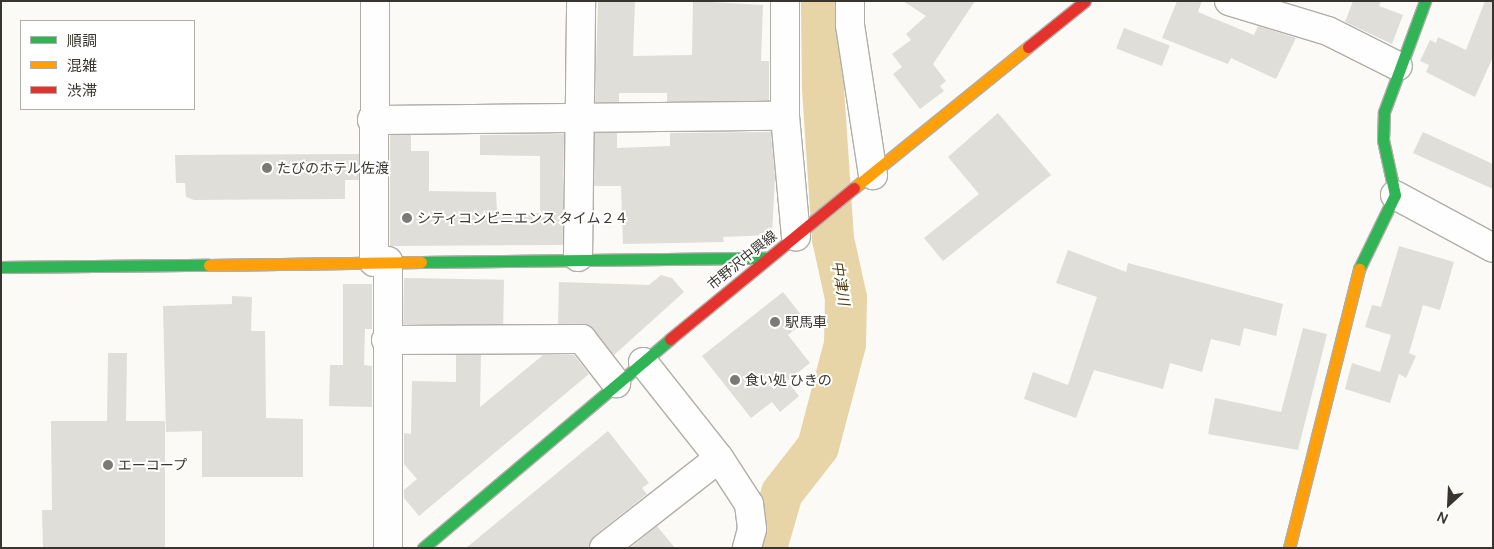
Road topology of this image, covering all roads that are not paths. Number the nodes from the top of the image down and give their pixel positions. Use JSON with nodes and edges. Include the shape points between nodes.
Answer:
{"nodes":[{"id":1,"x":375,"y":1,"type":"edge"},
{"id":2,"x":581,"y":1,"type":"edge"},
{"id":3,"x":785,"y":1,"type":"edge"},
{"id":4,"x":850,"y":1,"type":"edge"},
{"id":5,"x":1085,"y":1,"type":"edge"},
{"id":6,"x":1229,"y":1,"type":"edge"},
{"id":7,"x":1425,"y":1,"type":"edge"},
{"id":8,"x":1398,"y":66,"type":"junction"},
{"id":9,"x":581,"y":116,"type":"junction"},
{"id":10,"x":785,"y":116,"type":"junction"},
{"id":11,"x":372,"y":120,"type":"junction"},
{"id":12,"x":869,"y":179,"type":"junction"},
{"id":13,"x":1394,"y":195,"type":"junction"},
{"id":14,"x":803,"y":230,"type":"junction"},
{"id":15,"x":1493,"y":248,"type":"edge"},
{"id":16,"x":578,"y":257,"type":"junction"},
{"id":17,"x":768,"y":258,"type":"junction"},
{"id":18,"x":381,"y":262,"type":"junction"},
{"id":19,"x":1,"y":267,"type":"edge"},
{"id":20,"x":386,"y":340,"type":"junction"},
{"id":21,"x":643,"y":362,"type":"junction"},
{"id":22,"x":616,"y":383,"type":"junction"},
{"id":23,"x":719,"y":458,"type":"junction"},
{"id":24,"x":388,"y":548,"type":"edge"},
{"id":25,"x":423,"y":548,"type":"edge"},
{"id":26,"x":604,"y":548,"type":"edge"},
{"id":27,"x":747,"y":548,"type":"edge"},
{"id":28,"x":1289,"y":548,"type":"edge"}],
"edges":[{"from":1,"to":11,"type":"street"},
{"from":2,"to":9,"type":"street"},
{"from":3,"to":10,"type":"street"},
{"from":4,"to":12,"type":"street","via":[[850,25]]},
{"from":5,"to":12,"type":"street","name":"市野沢中興線"},
{"from":6,"to":8,"type":"street","via":[[1328,31]]},
{"from":7,"to":8,"type":"street"},
{"from":8,"to":13,"type":"street","via":[[1384,112],[1382,140]]},
{"from":9,"to":10,"type":"street"},
{"from":9,"to":11,"type":"street"},
{"from":9,"to":16,"type":"street"},
{"from":10,"to":14,"type":"street"},
{"from":11,"to":18,"type":"street"},
{"from":12,"to":14,"type":"street","name":"市野沢中興線"},
{"from":13,"to":15,"type":"street"},
{"from":13,"to":28,"type":"street","via":[[1362,257]]},
{"from":14,"to":17,"type":"street","name":"市野沢中興線"},
{"from":16,"to":17,"type":"street"},
{"from":16,"to":18,"type":"street"},
{"from":17,"to":21,"type":"street","name":"市野沢中興線"},
{"from":18,"to":19,"type":"street"},
{"from":18,"to":20,"type":"street"},
{"from":20,"to":22,"type":"street","via":[[582,339]]},
{"from":20,"to":24,"type":"street"},
{"from":21,"to":22,"type":"street","name":"市野沢中興線"},
{"from":21,"to":23,"type":"street"},
{"from":22,"to":25,"type":"street","name":"市野沢中興線"},
{"from":23,"to":26,"type":"street"},
{"from":23,"to":27,"type":"street","via":[[749,504],[752,529]]}]}
